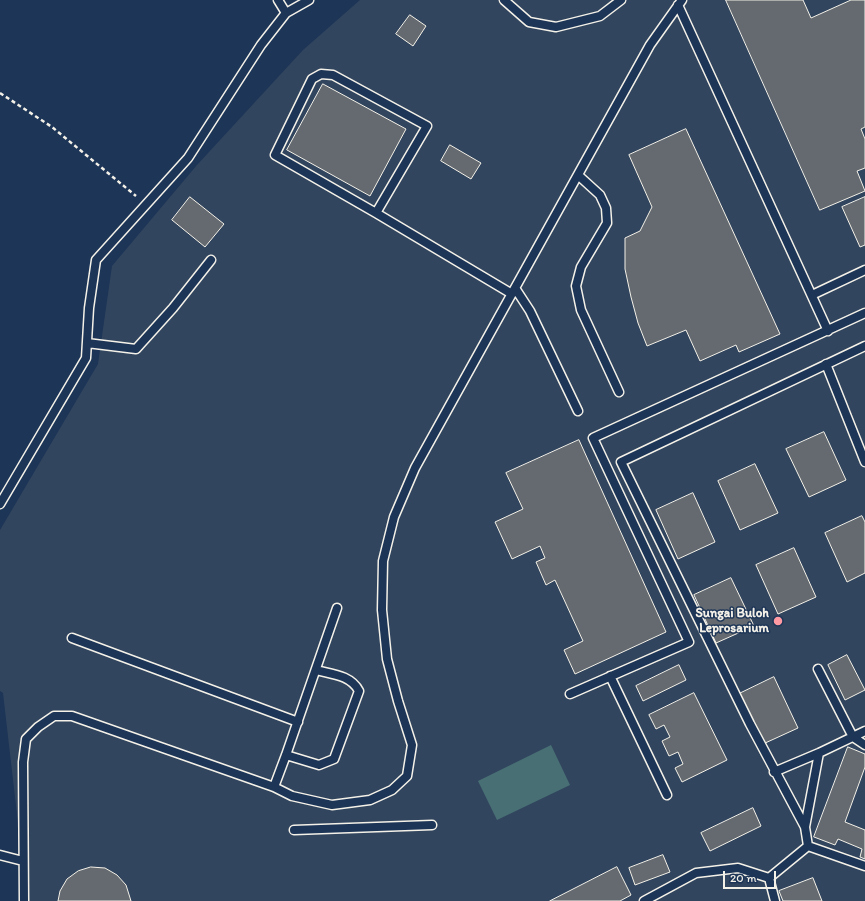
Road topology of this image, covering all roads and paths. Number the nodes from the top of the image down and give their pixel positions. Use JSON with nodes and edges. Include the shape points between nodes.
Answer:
{"nodes":[{"id":1,"x":278,"y":0,"type":"edge"},
{"id":2,"x":308,"y":0,"type":"edge"},
{"id":3,"x":504,"y":0,"type":"edge"},
{"id":4,"x":621,"y":0,"type":"edge"},
{"id":5,"x":680,"y":2,"type":"edge"},
{"id":6,"x":286,"y":13,"type":"junction"},
{"id":7,"x":0,"y":93,"type":"edge"},
{"id":8,"x":578,"y":175,"type":"junction"},
{"id":9,"x":146,"y":204,"type":"junction"},
{"id":10,"x":376,"y":213,"type":"junction"},
{"id":11,"x":211,"y":260,"type":"dead end"},
{"id":12,"x":865,"y":270,"type":"edge"},
{"id":13,"x":514,"y":291,"type":"junction"},
{"id":14,"x":812,"y":295,"type":"junction"},
{"id":15,"x":865,"y":313,"type":"edge"},
{"id":16,"x":828,"y":331,"type":"junction"},
{"id":17,"x":87,"y":343,"type":"junction"},
{"id":18,"x":865,"y":346,"type":"edge"},
{"id":19,"x":826,"y":364,"type":"junction"},
{"id":20,"x":619,"y":392,"type":"dead end"},
{"id":21,"x":578,"y":410,"type":"dead end"},
{"id":22,"x":865,"y":462,"type":"edge"},
{"id":23,"x":0,"y":504,"type":"edge"},
{"id":24,"x":337,"y":608,"type":"dead end"},
{"id":25,"x":72,"y":638,"type":"dead end"},
{"id":26,"x":818,"y":669,"type":"dead end"},
{"id":27,"x":316,"y":670,"type":"junction"},
{"id":28,"x":610,"y":676,"type":"junction"},
{"id":29,"x":570,"y":694,"type":"dead end"},
{"id":30,"x":298,"y":722,"type":"junction"},
{"id":31,"x":865,"y":731,"type":"edge"},
{"id":32,"x":853,"y":737,"type":"junction"},
{"id":33,"x":865,"y":745,"type":"edge"},
{"id":34,"x":819,"y":753,"type":"junction"},
{"id":35,"x":286,"y":755,"type":"junction"},
{"id":36,"x":774,"y":772,"type":"junction"},
{"id":37,"x":274,"y":788,"type":"junction"},
{"id":38,"x":667,"y":795,"type":"dead end"},
{"id":39,"x":432,"y":825,"type":"dead end"},
{"id":40,"x":805,"y":827,"type":"junction"},
{"id":41,"x":294,"y":830,"type":"dead end"},
{"id":42,"x":808,"y":846,"type":"junction"},
{"id":43,"x":0,"y":855,"type":"edge"},
{"id":44,"x":23,"y":861,"type":"junction"},
{"id":45,"x":865,"y":866,"type":"edge"},
{"id":46,"x":769,"y":878,"type":"junction"},
{"id":47,"x":24,"y":901,"type":"edge"},
{"id":48,"x":644,"y":901,"type":"edge"},
{"id":49,"x":775,"y":901,"type":"edge"}],
"edges":[{"from":1,"to":6,"type":"lane"},
{"from":2,"to":6,"type":"lane"},
{"from":3,"to":4,"type":"lane","via":[[529,22],[556,27],[600,16]]},
{"from":5,"to":8,"type":"lane","via":[[650,45]]},
{"from":5,"to":14,"type":"lane"},
{"from":6,"to":9,"type":"lane","via":[[261,45],[188,158]]},
{"from":7,"to":9,"type":"path","via":[[52,127]]},
{"from":8,"to":13,"type":"lane"},
{"from":8,"to":20,"type":"lane","via":[[600,195],[606,208],[607,223],[581,267],[576,286],[581,310]]},
{"from":9,"to":17,"type":"lane","via":[[96,260]]},
{"from":10,"to":10,"type":"lane","via":[[275,155],[312,79],[321,74],[333,75],[427,126]]},
{"from":10,"to":13,"type":"lane"},
{"from":11,"to":17,"type":"lane","via":[[136,349]]},
{"from":12,"to":14,"type":"lane"},
{"from":13,"to":21,"type":"lane","via":[[530,311]]},
{"from":13,"to":37,"type":"lane","via":[[416,468],[394,517],[383,561],[382,610],[387,659],[412,745],[407,776],[392,790],[370,800],[332,805],[292,796]]},
{"from":14,"to":16,"type":"lane"},
{"from":15,"to":16,"type":"lane"},
{"from":16,"to":28,"type":"lane","via":[[593,438],[689,642]]},
{"from":17,"to":23,"type":"lane","via":[[86,358]]},
{"from":18,"to":19,"type":"lane"},
{"from":19,"to":22,"type":"lane"},
{"from":19,"to":36,"type":"lane","via":[[621,462]]},
{"from":24,"to":27,"type":"lane"},
{"from":25,"to":30,"type":"lane"},
{"from":26,"to":32,"type":"lane"},
{"from":27,"to":30,"type":"lane"},
{"from":27,"to":35,"type":"lane","via":[[346,678],[359,690],[334,759],[319,765]]},
{"from":28,"to":29,"type":"lane"},
{"from":28,"to":38,"type":"lane"},
{"from":30,"to":35,"type":"lane"},
{"from":31,"to":32,"type":"lane"},
{"from":32,"to":33,"type":"lane"},
{"from":32,"to":34,"type":"lane"},
{"from":34,"to":36,"type":"lane"},
{"from":34,"to":40,"type":"lane"},
{"from":35,"to":37,"type":"lane"},
{"from":36,"to":40,"type":"lane"},
{"from":37,"to":44,"type":"lane","via":[[72,716],[54,716],[26,739],[23,762]]},
{"from":39,"to":41,"type":"lane"},
{"from":40,"to":42,"type":"lane"},
{"from":42,"to":45,"type":"lane"},
{"from":42,"to":46,"type":"lane"},
{"from":43,"to":44,"type":"lane"},
{"from":44,"to":47,"type":"lane"},
{"from":46,"to":48,"type":"lane","via":[[738,868],[696,873]]},
{"from":46,"to":49,"type":"lane"}]}
